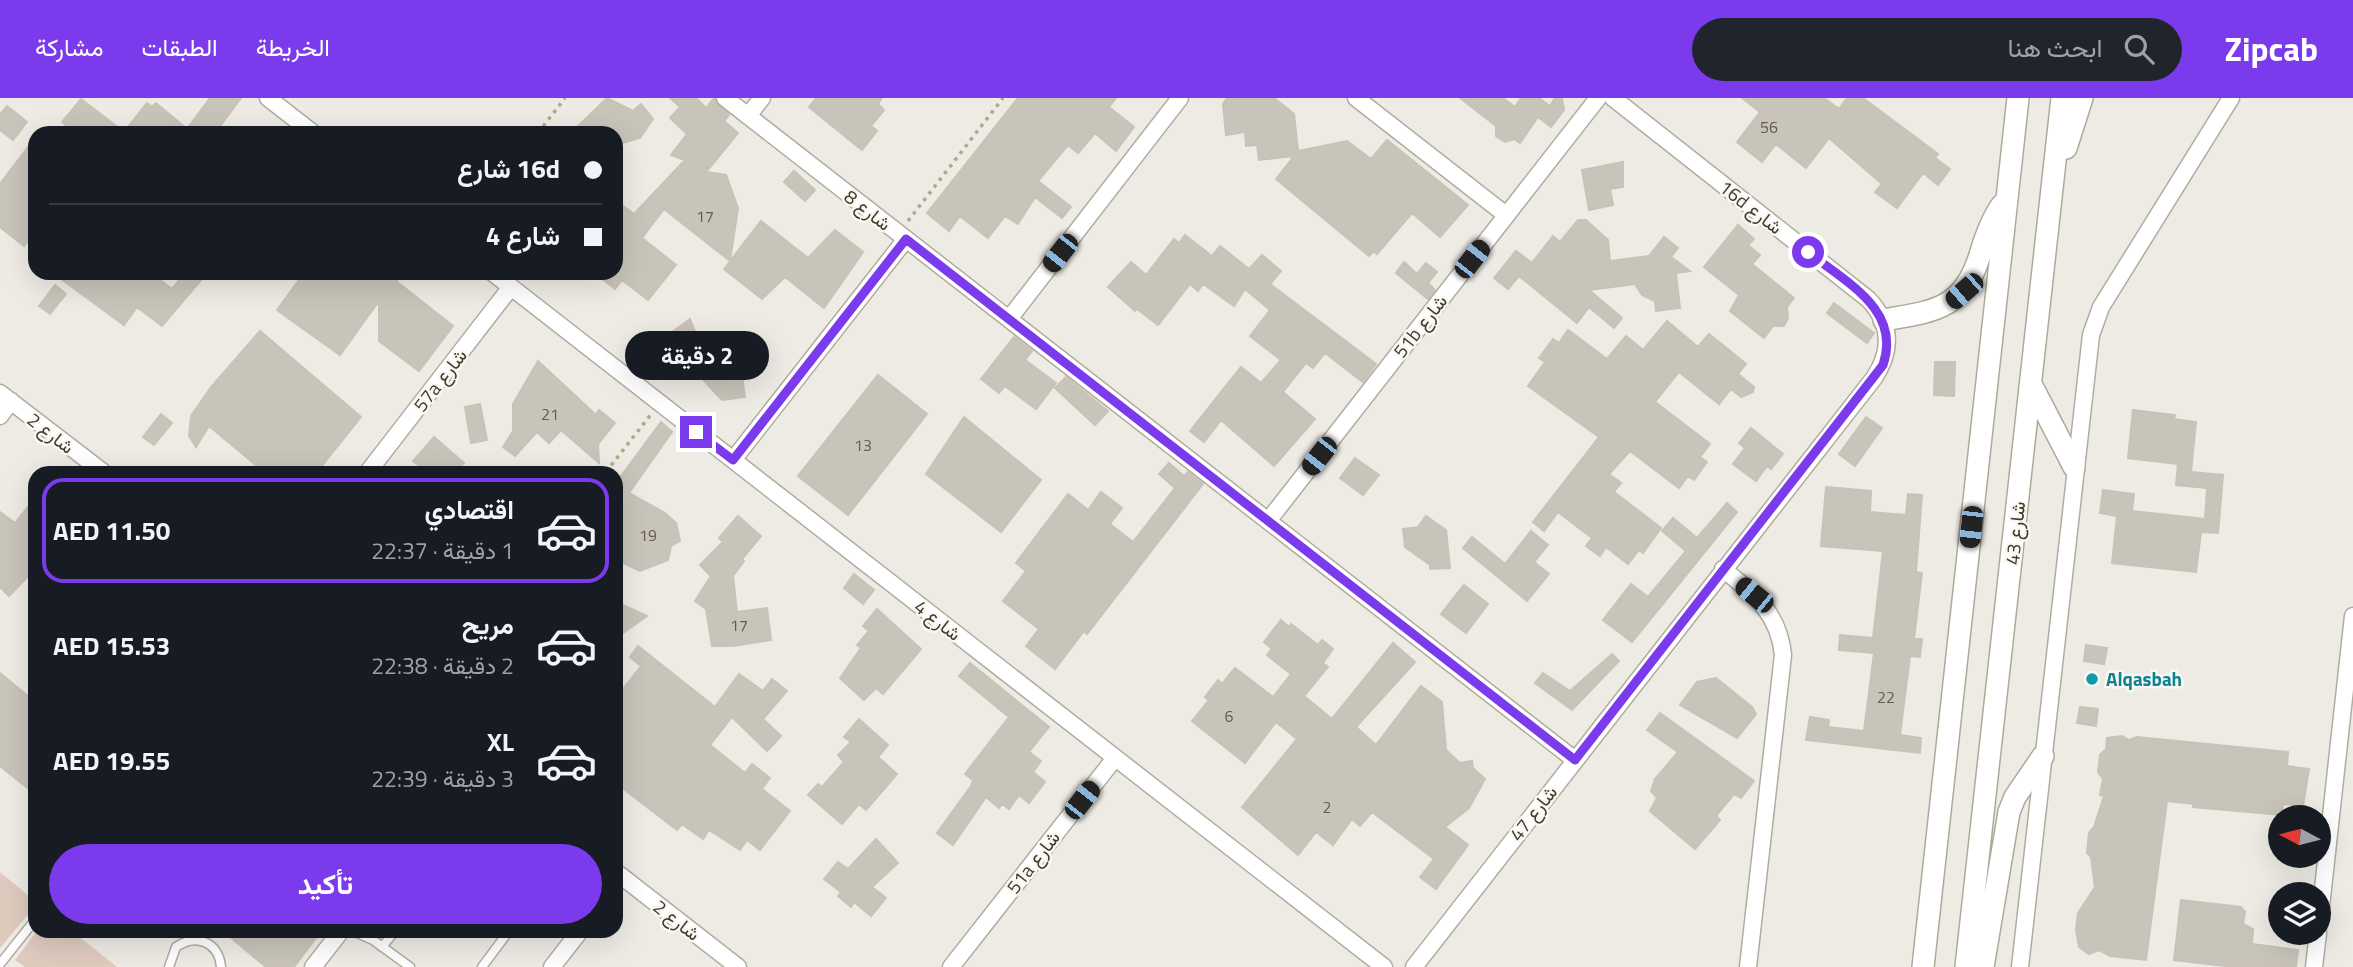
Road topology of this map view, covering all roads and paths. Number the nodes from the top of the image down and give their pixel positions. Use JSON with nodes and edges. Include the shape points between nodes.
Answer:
{"nodes":[{"id":1,"x":268,"y":98,"type":"edge"},
{"id":2,"x":565,"y":98,"type":"edge"},
{"id":3,"x":725,"y":98,"type":"edge"},
{"id":4,"x":762,"y":98,"type":"edge"},
{"id":5,"x":1003,"y":98,"type":"edge"},
{"id":6,"x":1180,"y":98,"type":"edge"},
{"id":7,"x":1356,"y":98,"type":"edge"},
{"id":8,"x":1598,"y":98,"type":"edge"},
{"id":9,"x":1613,"y":98,"type":"edge"},
{"id":10,"x":2002,"y":98,"type":"edge"},
{"id":11,"x":2018,"y":98,"type":"edge"},
{"id":12,"x":2063,"y":98,"type":"edge"},
{"id":13,"x":2082,"y":98,"type":"edge"},
{"id":14,"x":2231,"y":98,"type":"edge"},
{"id":15,"x":748,"y":116,"type":"junction"},
{"id":16,"x":304,"y":126,"type":"edge"},
{"id":17,"x":543,"y":126,"type":"edge"},
{"id":18,"x":2008,"y":188,"type":"junction"},
{"id":19,"x":2052,"y":194,"type":"junction"},
{"id":20,"x":1506,"y":215,"type":"junction"},
{"id":21,"x":902,"y":236,"type":"junction"},
{"id":22,"x":501,"y":280,"type":"edge"},
{"id":23,"x":511,"y":288,"type":"junction"},
{"id":24,"x":1009,"y":319,"type":"junction"},
{"id":25,"x":1884,"y":320,"type":"junction"},
{"id":26,"x":2031,"y":384,"type":"junction"},
{"id":27,"x":6,"y":397,"type":"edge"},
{"id":28,"x":660,"y":403,"type":"junction"},
{"id":29,"x":0,"y":416,"type":"edge"},
{"id":30,"x":733,"y":460,"type":"junction"},
{"id":31,"x":95,"y":466,"type":"edge"},
{"id":32,"x":373,"y":466,"type":"edge"},
{"id":33,"x":611,"y":466,"type":"edge"},
{"id":34,"x":2074,"y":467,"type":"junction"},
{"id":35,"x":1268,"y":521,"type":"junction"},
{"id":36,"x":1723,"y":569,"type":"junction"},
{"id":37,"x":2353,"y":616,"type":"edge"},
{"id":38,"x":2351,"y":660,"type":"edge"},
{"id":39,"x":2043,"y":756,"type":"junction"},
{"id":40,"x":1115,"y":758,"type":"junction"},
{"id":41,"x":1575,"y":760,"type":"junction"},
{"id":42,"x":623,"y":882,"type":"edge"},
{"id":43,"x":2324,"y":882,"type":"edge"},
{"id":44,"x":28,"y":929,"type":"edge"},
{"id":45,"x":336,"y":938,"type":"edge"},
{"id":46,"x":366,"y":938,"type":"edge"},
{"id":47,"x":389,"y":938,"type":"edge"},
{"id":48,"x":504,"y":938,"type":"edge"},
{"id":49,"x":575,"y":938,"type":"edge"},
{"id":50,"x":2317,"y":945,"type":"edge"},
{"id":51,"x":382,"y":947,"type":"junction"},
{"id":52,"x":0,"y":964,"type":"edge"},
{"id":53,"x":169,"y":967,"type":"edge"},
{"id":54,"x":221,"y":967,"type":"edge"},
{"id":55,"x":313,"y":967,"type":"edge"},
{"id":56,"x":410,"y":967,"type":"edge"},
{"id":57,"x":482,"y":967,"type":"edge"},
{"id":58,"x":552,"y":967,"type":"edge"},
{"id":59,"x":738,"y":967,"type":"edge"},
{"id":60,"x":951,"y":967,"type":"edge"},
{"id":61,"x":1384,"y":967,"type":"edge"},
{"id":62,"x":1414,"y":967,"type":"edge"},
{"id":63,"x":1748,"y":967,"type":"edge"},
{"id":64,"x":1923,"y":967,"type":"edge"},
{"id":65,"x":1966,"y":967,"type":"edge"},
{"id":66,"x":1983,"y":967,"type":"edge"},
{"id":67,"x":2020,"y":967,"type":"edge"},
{"id":68,"x":2314,"y":967,"type":"edge"}],
"edges":[{"from":1,"to":16,"type":"street"},
{"from":2,"to":17,"type":"path"},
{"from":3,"to":15,"type":"street","name":"شارع 8"},
{"from":4,"to":15,"type":"street"},
{"from":5,"to":21,"type":"path"},
{"from":6,"to":24,"type":"street"},
{"from":7,"to":20,"type":"street"},
{"from":8,"to":20,"type":"street","name":"51b شارع"},
{"from":9,"to":25,"type":"street","name":"16d شارع","via":[[1868,299]]},
{"from":10,"to":18,"type":"main road"},
{"from":11,"to":18,"type":"main road"},
{"from":12,"to":19,"type":"main road","name":"شارع 43"},
{"from":13,"to":19,"type":"main road"},
{"from":14,"to":34,"type":"street","via":[[2098,314],[2088,351]]},
{"from":15,"to":21,"type":"street","name":"شارع 8"},
{"from":18,"to":25,"type":"main road","via":[[1964,291],[1933,311]]},
{"from":18,"to":64,"type":"main road"},
{"from":19,"to":26,"type":"main road","name":"شارع 43"},
{"from":20,"to":35,"type":"street","name":"51b شارع"},
{"from":21,"to":24,"type":"street","name":"شارع 8"},
{"from":21,"to":30,"type":"street"},
{"from":22,"to":23,"type":"street","name":"شارع 4"},
{"from":23,"to":28,"type":"street","name":"شارع 4"},
{"from":23,"to":32,"type":"street","name":"57a شارع"},
{"from":24,"to":35,"type":"street","name":"شارع 8"},
{"from":25,"to":36,"type":"street","name":"شارع 47","via":[[1888,351],[1883,365]]},
{"from":26,"to":34,"type":"main road"},
{"from":26,"to":65,"type":"main road","name":"شارع 43"},
{"from":27,"to":29,"type":"street"},
{"from":27,"to":31,"type":"street","name":"شارع 2"},
{"from":28,"to":30,"type":"street","name":"شارع 4"},
{"from":28,"to":33,"type":"path"},
{"from":30,"to":40,"type":"street","name":"شارع 4"},
{"from":34,"to":39,"type":"street"},
{"from":35,"to":41,"type":"street","name":"شارع 8"},
{"from":36,"to":41,"type":"street","name":"شارع 47"},
{"from":36,"to":63,"type":"street","via":[[1772,615],[1783,655]]},
{"from":37,"to":38,"type":"street"},
{"from":38,"to":43,"type":"street"},
{"from":39,"to":66,"type":"main road","via":[[2009,812]]},
{"from":39,"to":67,"type":"street"},
{"from":40,"to":60,"type":"street","name":"51a شارع"},
{"from":40,"to":61,"type":"street","name":"شارع 4"},
{"from":41,"to":62,"type":"street","name":"شارع 47"},
{"from":42,"to":59,"type":"street","name":"شارع 2"},
{"from":44,"to":52,"type":"lane"},
{"from":45,"to":55,"type":"street"},
{"from":46,"to":51,"type":"lane"},
{"from":47,"to":51,"type":"lane"},
{"from":48,"to":57,"type":"lane"},
{"from":49,"to":58,"type":"street"},
{"from":50,"to":68,"type":"street"},
{"from":51,"to":56,"type":"lane"},
{"from":53,"to":54,"type":"lane","via":[[176,947],[191,940],[215,948]]}]}
